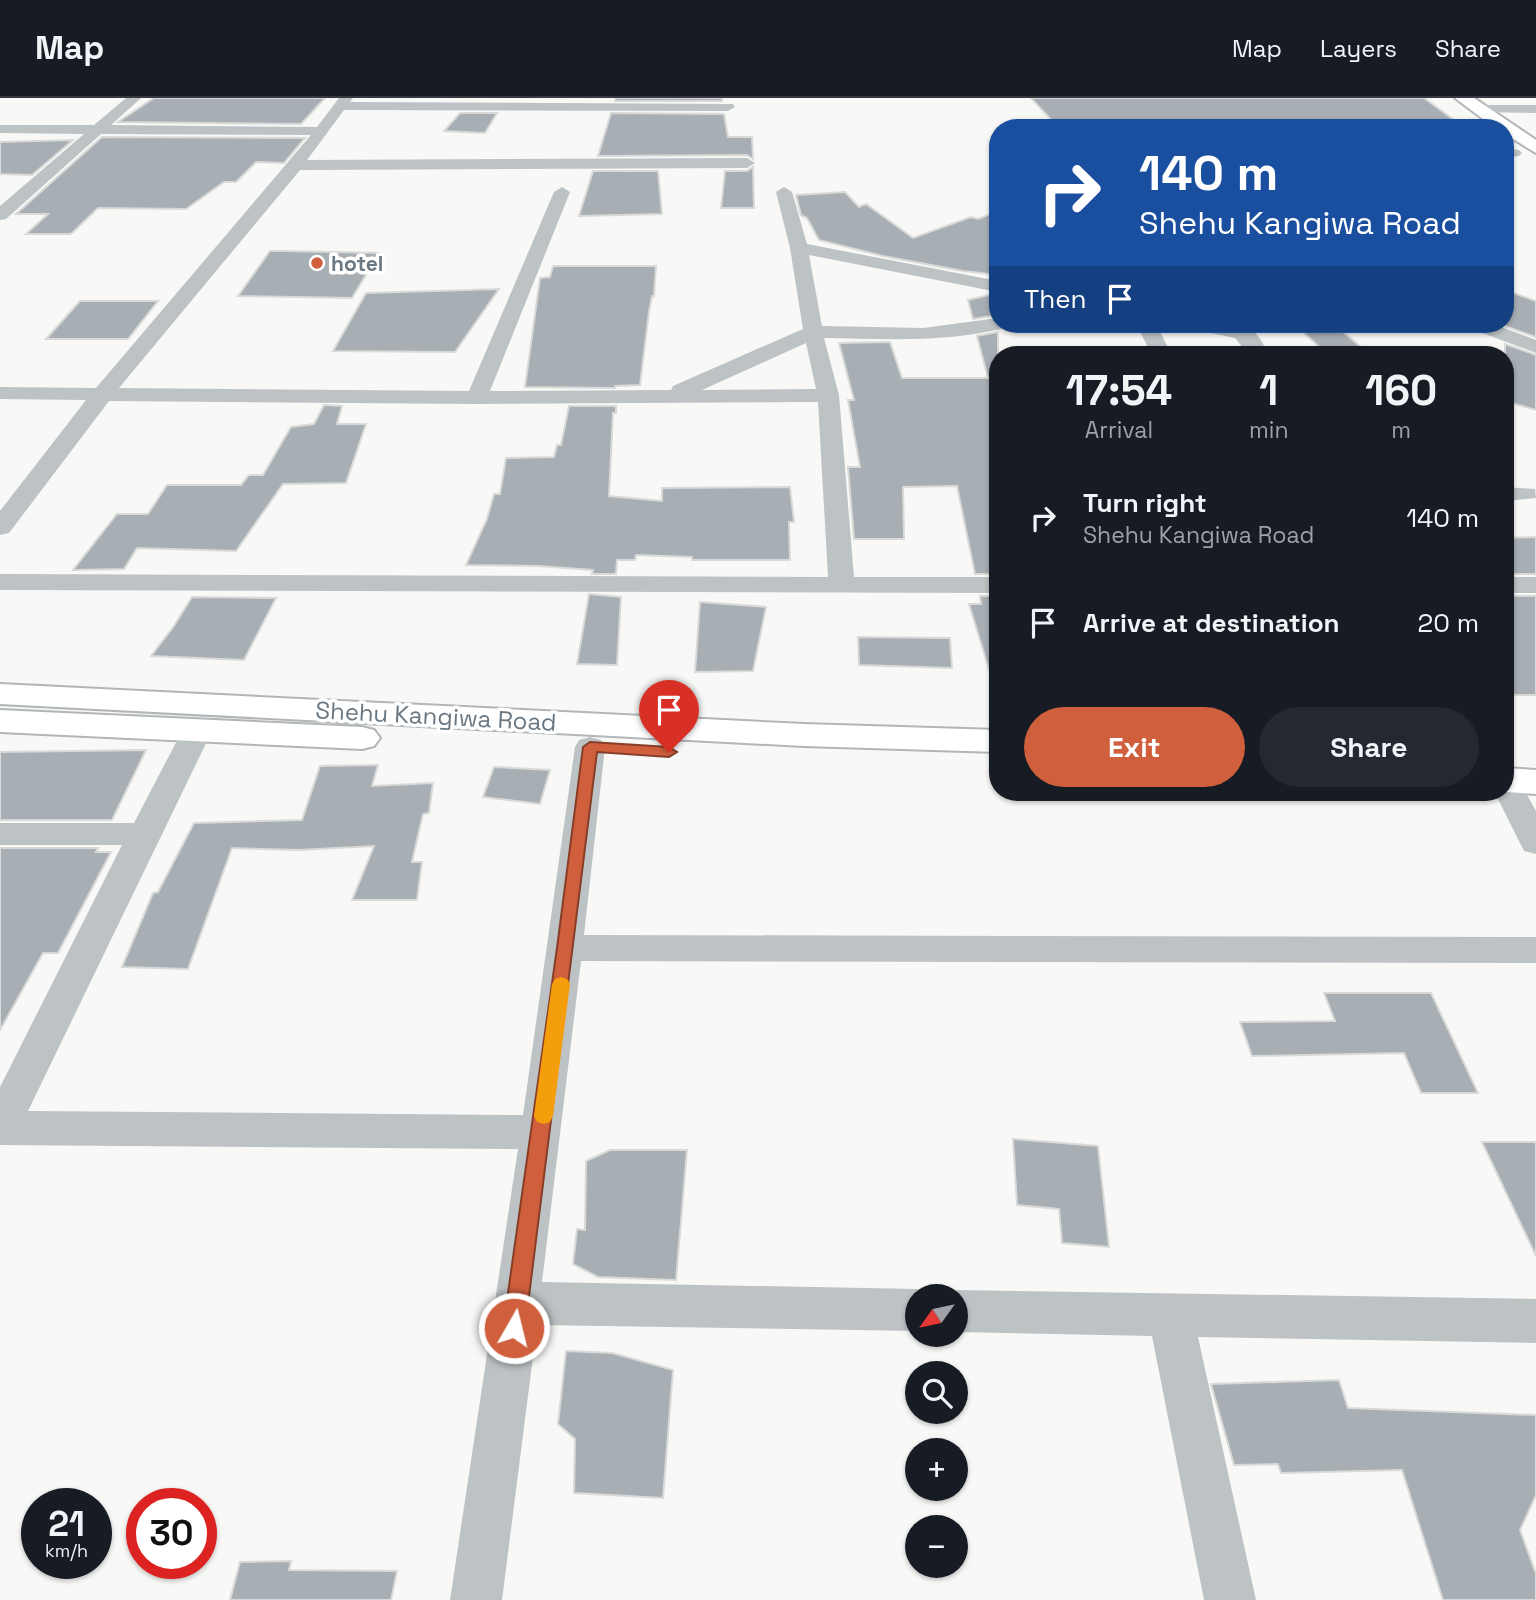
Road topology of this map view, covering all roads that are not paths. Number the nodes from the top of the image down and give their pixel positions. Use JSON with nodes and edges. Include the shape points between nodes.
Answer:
{"nodes":[{"id":1,"x":134,"y":98,"type":"edge"},
{"id":2,"x":343,"y":102,"type":"edge"},
{"id":3,"x":602,"y":102,"type":"edge"},
{"id":4,"x":1455,"y":102,"type":"edge"},
{"id":5,"x":728,"y":107,"type":"dead end"},
{"id":6,"x":1479,"y":109,"type":"junction"},
{"id":7,"x":1536,"y":109,"type":"edge"},
{"id":8,"x":1471,"y":119,"type":"edge"},
{"id":9,"x":1494,"y":119,"type":"edge"},
{"id":10,"x":0,"y":129,"type":"edge"},
{"id":11,"x":94,"y":131,"type":"junction"},
{"id":12,"x":320,"y":131,"type":"junction"},
{"id":13,"x":1514,"y":133,"type":"edge"},
{"id":14,"x":1536,"y":148,"type":"edge"},
{"id":15,"x":1514,"y":155,"type":"edge"},
{"id":16,"x":747,"y":163,"type":"dead end"},
{"id":17,"x":296,"y":164,"type":"junction"},
{"id":18,"x":1536,"y":169,"type":"edge"},
{"id":19,"x":562,"y":192,"type":"dead end"},
{"id":20,"x":784,"y":192,"type":"dead end"},
{"id":21,"x":0,"y":215,"type":"edge"},
{"id":22,"x":799,"y":248,"type":"junction"},
{"id":23,"x":989,"y":285,"type":"edge"},
{"id":24,"x":989,"y":325,"type":"edge"},
{"id":25,"x":813,"y":332,"type":"junction"},
{"id":26,"x":1499,"y":333,"type":"edge"},
{"id":27,"x":1536,"y":347,"type":"edge"},
{"id":28,"x":104,"y":392,"type":"junction"},
{"id":29,"x":0,"y":393,"type":"edge"},
{"id":30,"x":828,"y":395,"type":"junction"},
{"id":31,"x":669,"y":396,"type":"junction"},
{"id":32,"x":477,"y":398,"type":"junction"},
{"id":33,"x":10,"y":502,"type":"edge"},
{"id":34,"x":0,"y":528,"type":"edge"},
{"id":35,"x":0,"y":582,"type":"edge"},
{"id":36,"x":989,"y":585,"type":"edge"},
{"id":37,"x":1514,"y":585,"type":"edge"},
{"id":38,"x":1536,"y":585,"type":"edge"},
{"id":39,"x":842,"y":586,"type":"junction"},
{"id":40,"x":0,"y":694,"type":"edge"},
{"id":41,"x":0,"y":721,"type":"edge"},
{"id":42,"x":197,"y":732,"type":"junction"},
{"id":43,"x":989,"y":741,"type":"edge"},
{"id":44,"x":590,"y":747,"type":"junction"},
{"id":45,"x":803,"y":748,"type":"junction"},
{"id":46,"x":1514,"y":758,"type":"edge"},
{"id":47,"x":1536,"y":759,"type":"edge"},
{"id":48,"x":989,"y":765,"type":"edge"},
{"id":49,"x":1514,"y":781,"type":"edge"},
{"id":50,"x":1536,"y":782,"type":"edge"},
{"id":51,"x":1514,"y":799,"type":"edge"},
{"id":52,"x":0,"y":834,"type":"edge"},
{"id":53,"x":144,"y":834,"type":"junction"},
{"id":54,"x":1536,"y":843,"type":"edge"},
{"id":55,"x":566,"y":948,"type":"junction"},
{"id":56,"x":1536,"y":950,"type":"edge"},
{"id":57,"x":0,"y":1128,"type":"edge"},
{"id":58,"x":541,"y":1132,"type":"junction"},
{"id":59,"x":518,"y":1303,"type":"junction"},
{"id":60,"x":905,"y":1310,"type":"edge"},
{"id":61,"x":968,"y":1311,"type":"edge"},
{"id":62,"x":1171,"y":1315,"type":"junction"},
{"id":63,"x":1536,"y":1321,"type":"edge"},
{"id":64,"x":476,"y":1600,"type":"edge"},
{"id":65,"x":1230,"y":1600,"type":"edge"}],
"edges":[{"from":1,"to":11,"type":"street"},
{"from":2,"to":3,"type":"street"},
{"from":2,"to":12,"type":"street"},
{"from":3,"to":5,"type":"street"},
{"from":4,"to":6,"type":"main road"},
{"from":4,"to":8,"type":"main road"},
{"from":6,"to":7,"type":"street"},
{"from":6,"to":9,"type":"main road"},
{"from":10,"to":11,"type":"street"},
{"from":11,"to":12,"type":"street"},
{"from":11,"to":21,"type":"street"},
{"from":12,"to":17,"type":"street"},
{"from":13,"to":14,"type":"main road"},
{"from":15,"to":18,"type":"main road"},
{"from":16,"to":17,"type":"street"},
{"from":17,"to":28,"type":"street"},
{"from":19,"to":32,"type":"street"},
{"from":20,"to":22,"type":"street"},
{"from":22,"to":23,"type":"street"},
{"from":22,"to":25,"type":"street"},
{"from":24,"to":25,"type":"street","via":[[935,334]]},
{"from":25,"to":30,"type":"street"},
{"from":25,"to":31,"type":"street"},
{"from":26,"to":27,"type":"street"},
{"from":28,"to":29,"type":"street"},
{"from":28,"to":32,"type":"street"},
{"from":28,"to":33,"type":"street"},
{"from":30,"to":31,"type":"street"},
{"from":30,"to":39,"type":"street"},
{"from":31,"to":32,"type":"street"},
{"from":33,"to":34,"type":"street"},
{"from":35,"to":39,"type":"street"},
{"from":36,"to":39,"type":"street"},
{"from":37,"to":38,"type":"street"},
{"from":40,"to":45,"type":"main road","name":"Shehu Kangiwa Road"},
{"from":41,"to":42,"type":"main road","name":"Shehu Kangiwa Road"},
{"from":42,"to":44,"type":"main road","name":"Shehu Kangiwa Road"},
{"from":42,"to":53,"type":"street"},
{"from":43,"to":45,"type":"main road","name":"Shehu Kangiwa Road"},
{"from":44,"to":45,"type":"main road","name":"Shehu Kangiwa Road"},
{"from":44,"to":55,"type":"street"},
{"from":45,"to":48,"type":"main road","name":"Shehu Kangiwa Road"},
{"from":46,"to":47,"type":"main road"},
{"from":49,"to":50,"type":"main road"},
{"from":51,"to":54,"type":"street"},
{"from":52,"to":53,"type":"street"},
{"from":53,"to":57,"type":"street"},
{"from":55,"to":56,"type":"street"},
{"from":55,"to":58,"type":"street"},
{"from":57,"to":58,"type":"street"},
{"from":58,"to":59,"type":"street"},
{"from":59,"to":60,"type":"street"},
{"from":59,"to":64,"type":"street"},
{"from":61,"to":62,"type":"street"},
{"from":62,"to":63,"type":"street"},
{"from":62,"to":65,"type":"street"}]}
